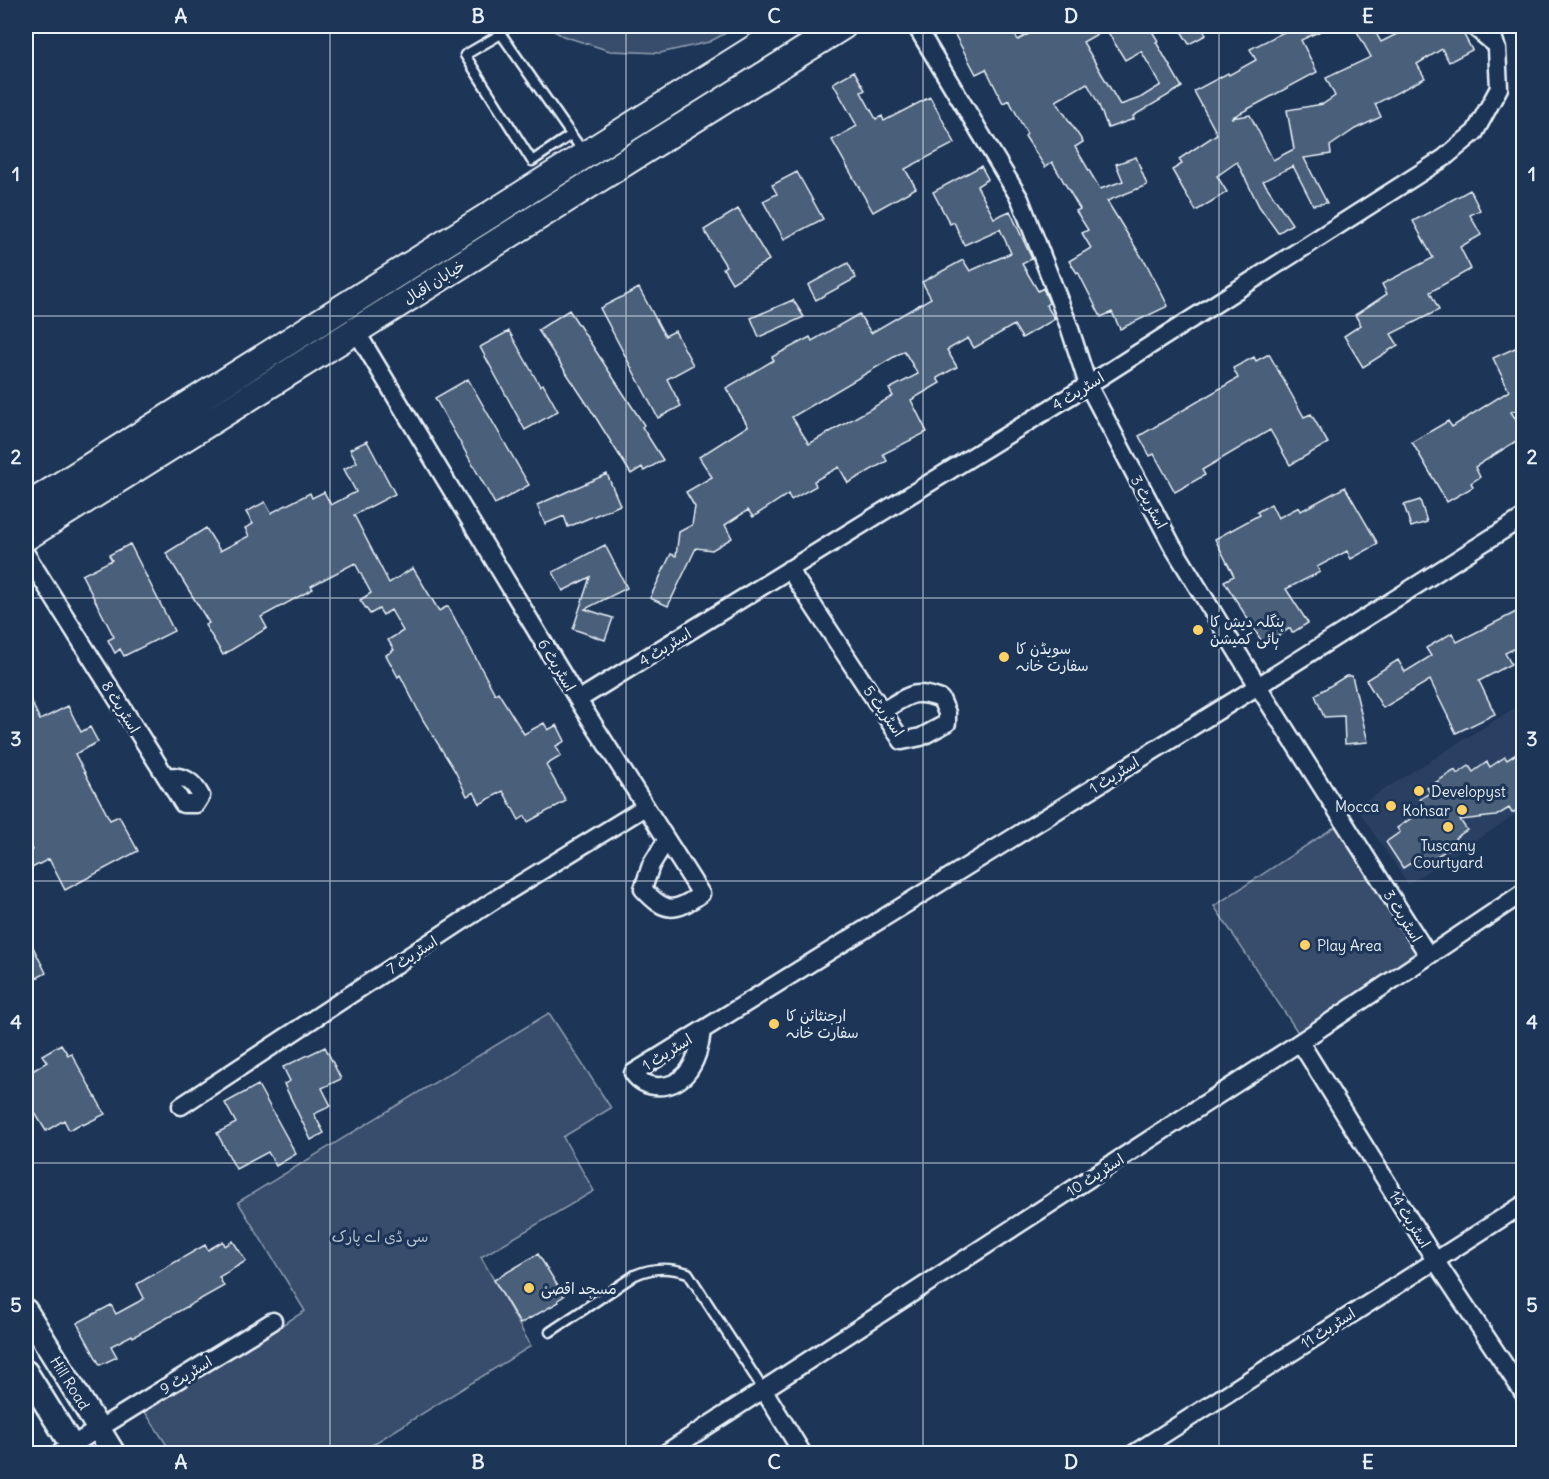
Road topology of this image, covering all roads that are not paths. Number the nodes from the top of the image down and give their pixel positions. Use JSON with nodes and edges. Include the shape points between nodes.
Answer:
{"nodes":[{"id":1,"x":790,"y":26,"type":"edge"},
{"id":2,"x":843,"y":26,"type":"edge"},
{"id":3,"x":916,"y":26,"type":"edge"},
{"id":4,"x":1473,"y":26,"type":"edge"},
{"id":5,"x":1491,"y":34,"type":"edge"},
{"id":6,"x":586,"y":144,"type":"junction"},
{"id":7,"x":616,"y":167,"type":"junction"},
{"id":8,"x":356,"y":331,"type":"junction"},
{"id":9,"x":1088,"y":385,"type":"junction"},
{"id":10,"x":26,"y":507,"type":"edge"},
{"id":11,"x":1524,"y":517,"type":"edge"},
{"id":12,"x":26,"y":537,"type":"edge"},
{"id":13,"x":26,"y":554,"type":"edge"},
{"id":14,"x":789,"y":569,"type":"junction"},
{"id":15,"x":1258,"y":686,"type":"junction"},
{"id":16,"x":578,"y":700,"type":"junction"},
{"id":17,"x":884,"y":710,"type":"dead end"},
{"id":18,"x":168,"y":776,"type":"dead end"},
{"id":19,"x":645,"y":807,"type":"junction"},
{"id":20,"x":664,"y":844,"type":"dead end"},
{"id":21,"x":1524,"y":892,"type":"edge"},
{"id":22,"x":1428,"y":955,"type":"junction"},
{"id":23,"x":702,"y":1030,"type":"dead end"},
{"id":24,"x":1300,"y":1042,"type":"junction"},
{"id":25,"x":181,"y":1106,"type":"dead end"},
{"id":26,"x":1524,"y":1204,"type":"edge"},
{"id":27,"x":1435,"y":1260,"type":"junction"},
{"id":28,"x":26,"y":1311,"type":"edge"},
{"id":29,"x":273,"y":1321,"type":"dead end"},
{"id":30,"x":550,"y":1332,"type":"dead end"},
{"id":31,"x":26,"y":1372,"type":"edge"},
{"id":32,"x":763,"y":1389,"type":"junction"},
{"id":33,"x":1524,"y":1394,"type":"edge"},
{"id":34,"x":98,"y":1429,"type":"junction"},
{"id":35,"x":69,"y":1451,"type":"edge"},
{"id":36,"x":114,"y":1454,"type":"edge"},
{"id":37,"x":664,"y":1454,"type":"edge"},
{"id":38,"x":803,"y":1454,"type":"edge"},
{"id":39,"x":1133,"y":1454,"type":"edge"}],
"edges":[{"from":1,"to":6,"type":"main road","name":"خیابان اقبال"},
{"from":2,"to":7,"type":"main road","name":"خیابان اقبال"},
{"from":3,"to":9,"type":"street","name":"اسٹریٹ 3","via":[[1020,198]]},
{"from":4,"to":5,"type":"street","name":"اسٹریٹ 4"},
{"from":5,"to":9,"type":"street","name":"اسٹریٹ 4","via":[[1497,49],[1499,88],[1475,132],[1444,158]]},
{"from":6,"to":6,"type":"lane","via":[[532,161],[465,55],[501,34]]},
{"from":6,"to":7,"type":"main road"},
{"from":6,"to":10,"type":"main road","name":"خیابان اقبال"},
{"from":7,"to":8,"type":"main road","name":"خیابان اقبال"},
{"from":8,"to":12,"type":"main road","name":"خیابان اقبال"},
{"from":8,"to":16,"type":"street","name":"اسٹریٹ 6"},
{"from":9,"to":14,"type":"street","name":"اسٹریٹ 4"},
{"from":9,"to":15,"type":"street","name":"اسٹریٹ 3","via":[[1172,546]]},
{"from":11,"to":15,"type":"street","name":"اسٹریٹ 1"},
{"from":13,"to":18,"type":"street","name":"اسٹریٹ 8","via":[[183,804],[196,804],[201,796],[196,785],[183,776]]},
{"from":14,"to":16,"type":"street","name":"اسٹریٹ 4"},
{"from":14,"to":17,"type":"street","name":"اسٹریٹ 5","via":[[902,741],[921,737],[947,723],[941,699],[926,693],[913,693]]},
{"from":15,"to":22,"type":"street","name":"اسٹریٹ 3"},
{"from":15,"to":23,"type":"street","name":"اسٹریٹ 1"},
{"from":16,"to":19,"type":"street","name":"اسٹریٹ 6"},
{"from":19,"to":20,"type":"street","name":"اسٹریٹ 6","via":[[701,894],[671,909],[656,903],[643,889]]},
{"from":19,"to":25,"type":"street","name":"اسٹریٹ 7","via":[[499,897]]},
{"from":21,"to":22,"type":"street","name":"اسٹریٹ 10"},
{"from":22,"to":24,"type":"street","name":"اسٹریٹ 10"},
{"from":24,"to":27,"type":"street","name":"اسٹریٹ 14"},
{"from":24,"to":32,"type":"street","name":"اسٹریٹ 10"},
{"from":26,"to":27,"type":"street","name":"اسٹریٹ 11"},
{"from":27,"to":33,"type":"street","name":"اسٹریٹ 14"},
{"from":27,"to":39,"type":"street","name":"اسٹریٹ 11"},
{"from":28,"to":34,"type":"street","name":"Hill Road"},
{"from":29,"to":34,"type":"street","name":"اسٹریٹ 9"},
{"from":30,"to":32,"type":"lane","via":[[635,1275],[648,1269],[674,1268],[688,1273]]},
{"from":31,"to":35,"type":"street"},
{"from":32,"to":37,"type":"street","name":"اسٹریٹ 10"},
{"from":32,"to":38,"type":"street"},
{"from":34,"to":35,"type":"street","name":"اسٹریٹ 9"},
{"from":34,"to":36,"type":"street","name":"Hill Road"}]}
